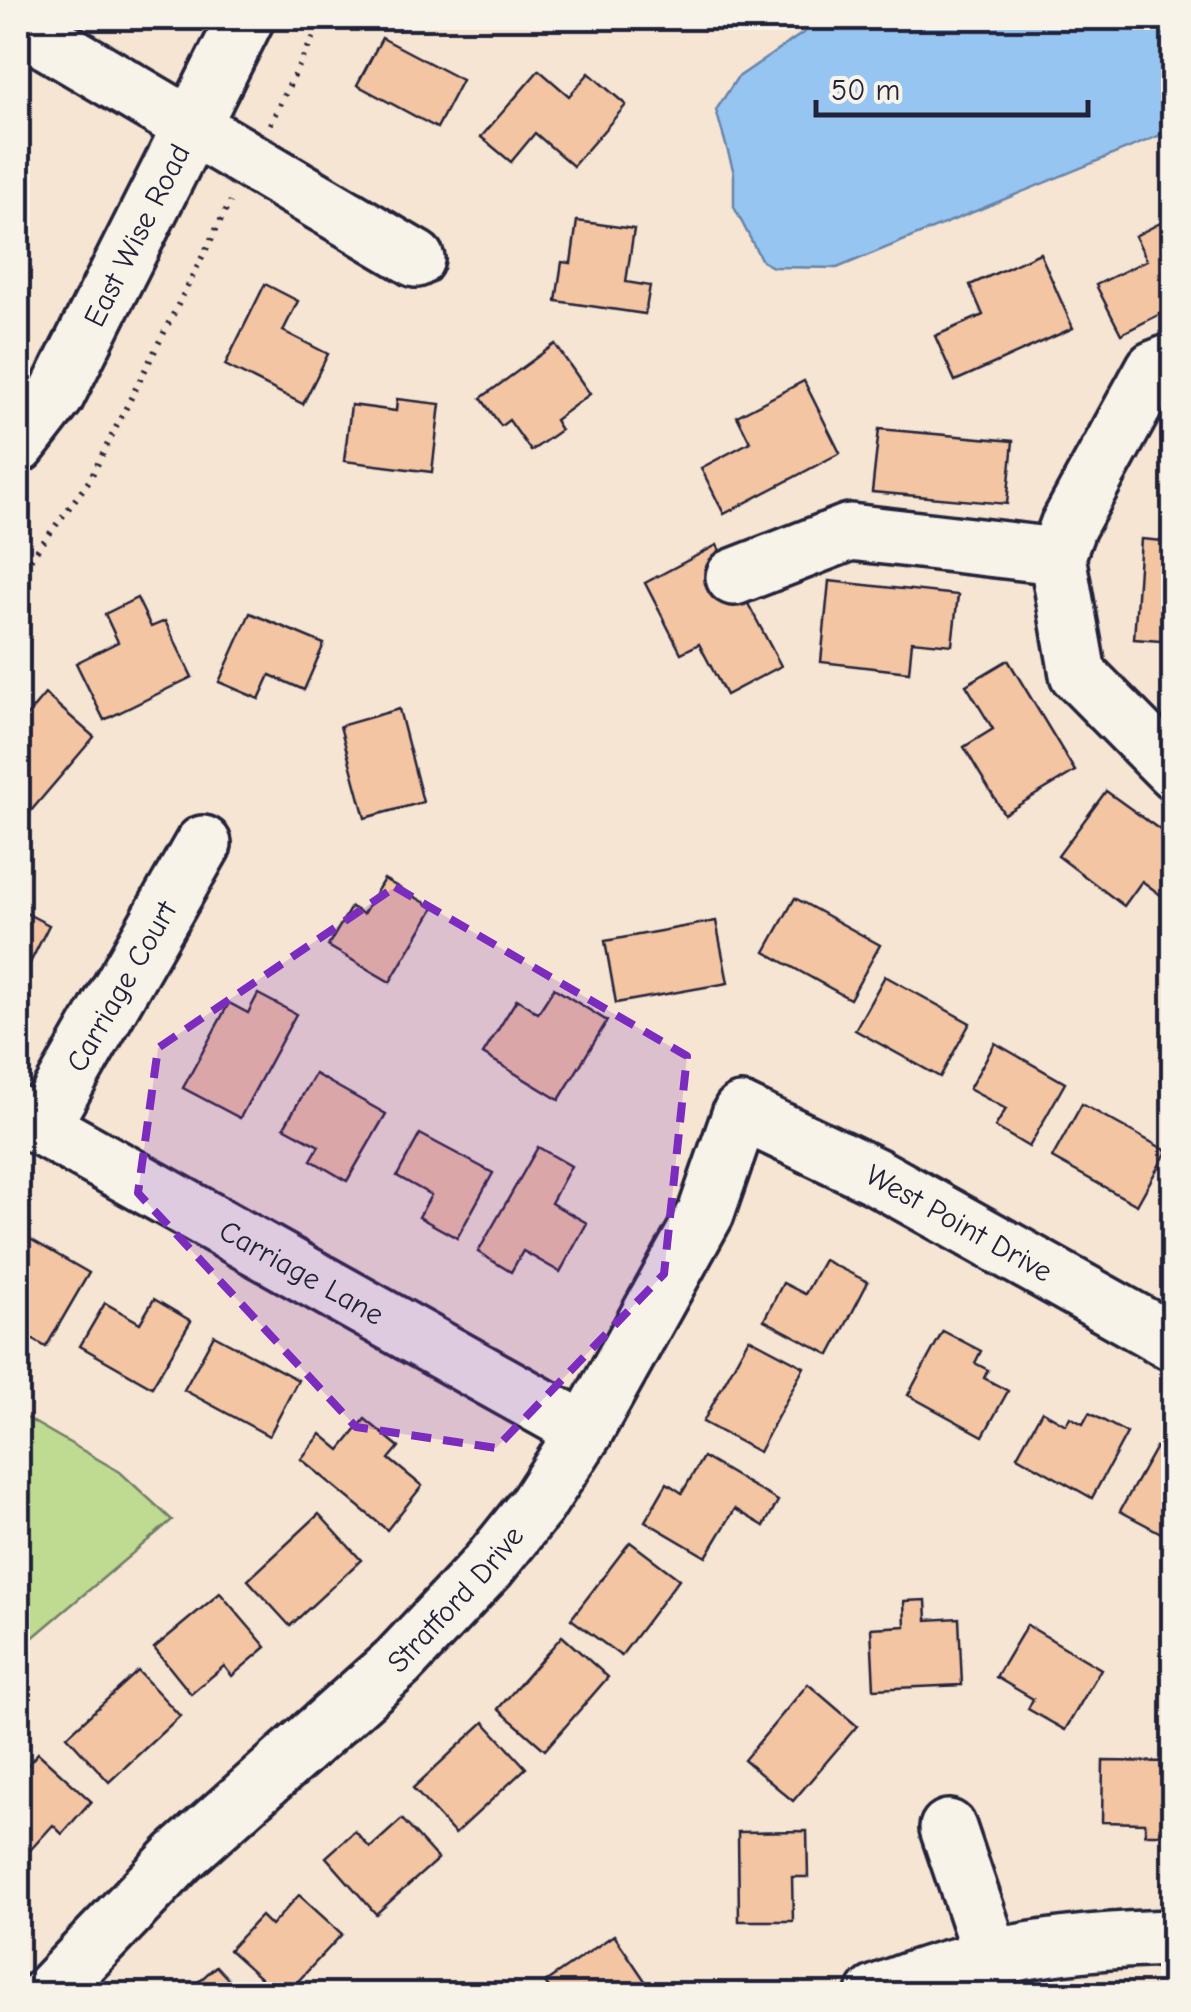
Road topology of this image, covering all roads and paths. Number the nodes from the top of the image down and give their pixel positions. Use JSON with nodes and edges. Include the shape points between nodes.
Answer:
{"nodes":[{"id":1,"x":246,"y":18,"type":"edge"},
{"id":2,"x":323,"y":18,"type":"edge"},
{"id":3,"x":18,"y":24,"type":"edge"},
{"id":4,"x":192,"y":127,"type":"junction"},
{"id":5,"x":250,"y":162,"type":"junction"},
{"id":6,"x":416,"y":258,"type":"dead end"},
{"id":7,"x":1174,"y":361,"type":"edge"},
{"id":8,"x":18,"y":445,"type":"edge"},
{"id":9,"x":1058,"y":556,"type":"junction"},
{"id":10,"x":18,"y":576,"type":"edge"},
{"id":11,"x":734,"y":577,"type":"dead end"},
{"id":12,"x":1174,"y":771,"type":"edge"},
{"id":13,"x":203,"y":844,"type":"dead end"},
{"id":14,"x":742,"y":1112,"type":"joint"},
{"id":15,"x":29,"y":1121,"type":"edge"},
{"id":16,"x":1174,"y":1344,"type":"edge"},
{"id":17,"x":585,"y":1431,"type":"junction"},
{"id":18,"x":948,"y":1828,"type":"dead end"},
{"id":19,"x":1174,"y":1938,"type":"edge"},
{"id":20,"x":992,"y":1958,"type":"junction"},
{"id":21,"x":48,"y":1994,"type":"edge"},
{"id":22,"x":875,"y":1994,"type":"edge"}],
"edges":[{"from":1,"to":4,"type":"street","name":"East Wise Road"},
{"from":2,"to":5,"type":"path"},
{"from":3,"to":4,"type":"street"},
{"from":4,"to":5,"type":"street"},
{"from":4,"to":8,"type":"street","name":"East Wise Road","via":[[56,396]]},
{"from":5,"to":6,"type":"street"},
{"from":5,"to":10,"type":"path","via":[[89,482]]},
{"from":7,"to":9,"type":"street","via":[[1154,368]]},
{"from":9,"to":11,"type":"street","via":[[850,532]]},
{"from":9,"to":12,"type":"street","via":[[1078,674]]},
{"from":13,"to":15,"type":"street","name":"Carriage Court"},
{"from":14,"to":16,"type":"street","name":"West Point Drive","via":[[875,1176]]},
{"from":14,"to":17,"type":"street","name":"Stratford Drive","via":[[706,1212]]},
{"from":15,"to":17,"type":"street","name":"Carriage Lane"},
{"from":17,"to":21,"type":"street","name":"Stratford Drive","via":[[537,1505],[446,1614],[178,1857]]},
{"from":18,"to":20,"type":"street"},
{"from":19,"to":20,"type":"street","via":[[1100,1940]]},
{"from":20,"to":22,"type":"street"}]}
